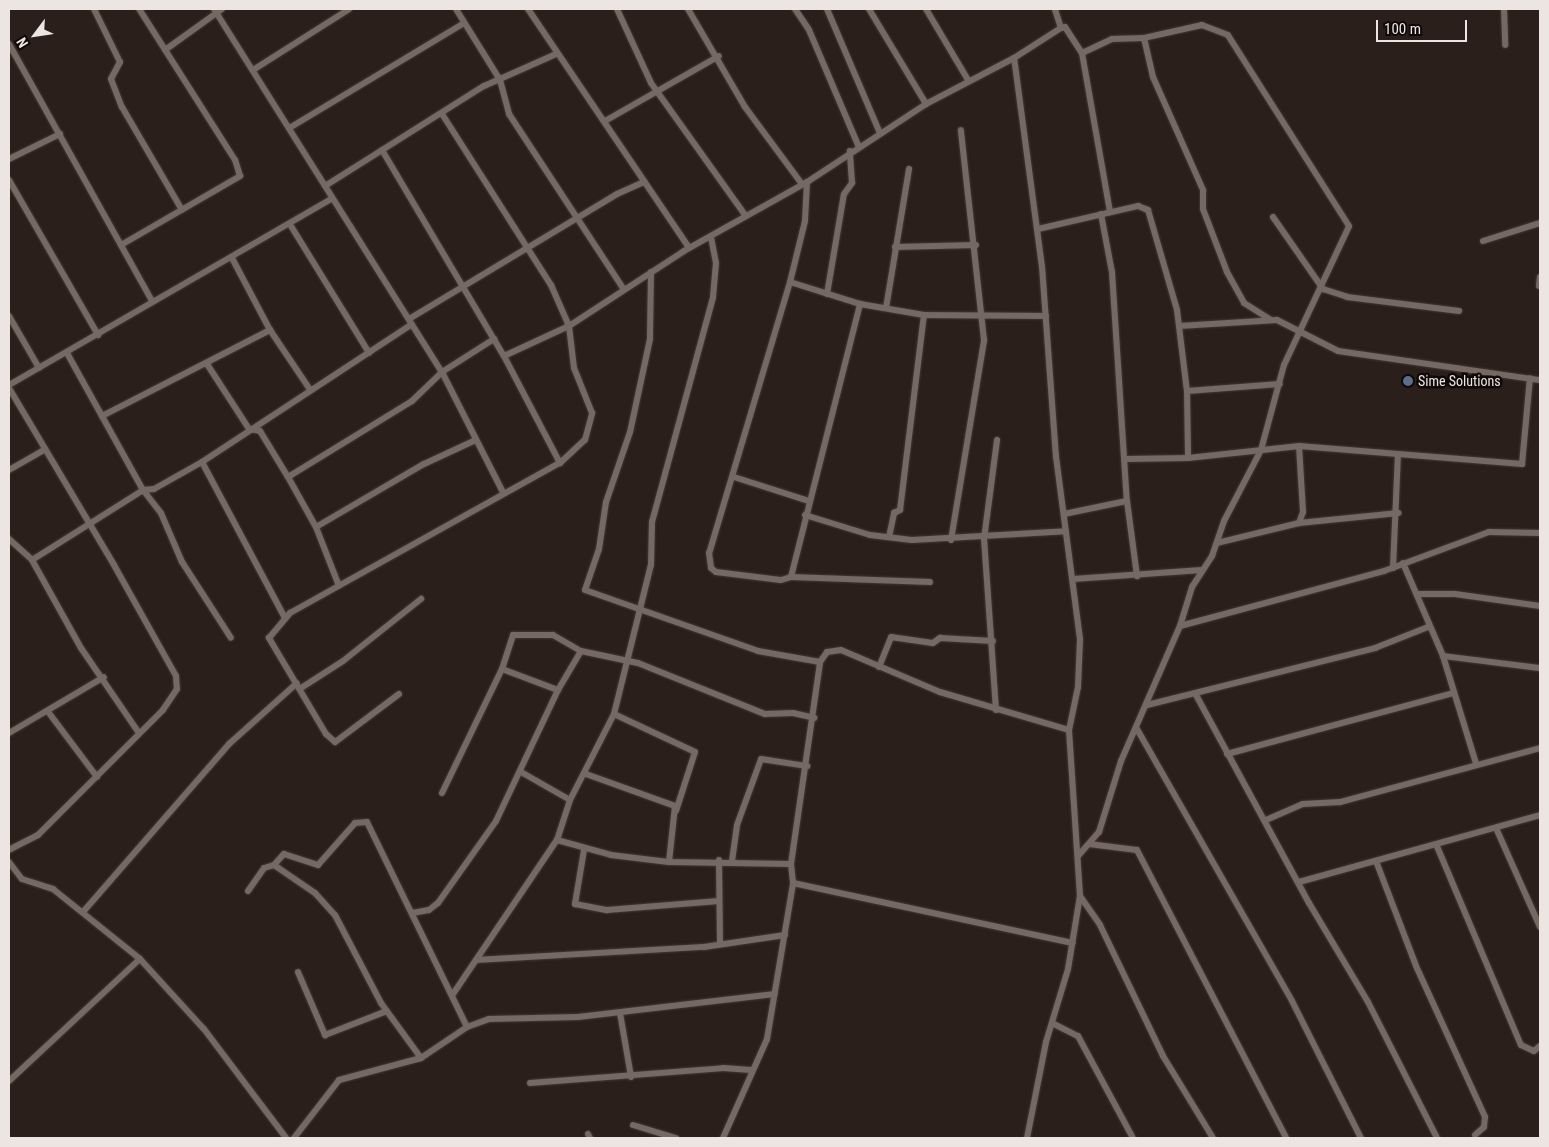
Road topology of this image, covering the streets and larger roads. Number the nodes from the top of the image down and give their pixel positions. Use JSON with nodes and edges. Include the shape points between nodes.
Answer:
{"nodes":[{"id":1,"x":94,"y":9,"type":"edge"},
{"id":2,"x":140,"y":9,"type":"edge"},
{"id":3,"x":222,"y":9,"type":"edge"},
{"id":4,"x":349,"y":9,"type":"edge"},
{"id":5,"x":456,"y":9,"type":"edge"},
{"id":6,"x":528,"y":9,"type":"edge"},
{"id":7,"x":617,"y":9,"type":"edge"},
{"id":8,"x":688,"y":9,"type":"edge"},
{"id":9,"x":795,"y":9,"type":"edge"},
{"id":10,"x":826,"y":9,"type":"edge"},
{"id":11,"x":869,"y":9,"type":"edge"},
{"id":12,"x":926,"y":9,"type":"edge"},
{"id":13,"x":1055,"y":9,"type":"edge"},
{"id":14,"x":1504,"y":9,"type":"edge"},
{"id":15,"x":215,"y":11,"type":"edge"},
{"id":16,"x":464,"y":23,"type":"junction"},
{"id":17,"x":1061,"y":28,"type":"junction"},
{"id":18,"x":1144,"y":38,"type":"junction"},
{"id":19,"x":9,"y":44,"type":"edge"},
{"id":20,"x":1505,"y":45,"type":"dead end"},
{"id":21,"x":165,"y":50,"type":"junction"},
{"id":22,"x":1082,"y":52,"type":"junction"},
{"id":23,"x":556,"y":54,"type":"junction"},
{"id":24,"x":719,"y":56,"type":"junction"},
{"id":25,"x":1014,"y":58,"type":"junction"},
{"id":26,"x":253,"y":70,"type":"junction"},
{"id":27,"x":500,"y":80,"type":"junction"},
{"id":28,"x":968,"y":80,"type":"junction"},
{"id":29,"x":660,"y":89,"type":"junction"},
{"id":30,"x":926,"y":104,"type":"junction"},
{"id":31,"x":442,"y":114,"type":"junction"},
{"id":32,"x":605,"y":121,"type":"junction"},
{"id":33,"x":291,"y":127,"type":"junction"},
{"id":34,"x":961,"y":130,"type":"dead end"},
{"id":35,"x":880,"y":133,"type":"junction"},
{"id":36,"x":60,"y":134,"type":"junction"},
{"id":37,"x":858,"y":146,"type":"junction"},
{"id":38,"x":382,"y":150,"type":"junction"},
{"id":39,"x":850,"y":151,"type":"junction"},
{"id":40,"x":9,"y":159,"type":"edge"},
{"id":41,"x":909,"y":169,"type":"dead end"},
{"id":42,"x":9,"y":180,"type":"edge"},
{"id":43,"x":644,"y":182,"type":"junction"},
{"id":44,"x":805,"y":183,"type":"junction"},
{"id":45,"x":325,"y":186,"type":"junction"},
{"id":46,"x":330,"y":200,"type":"junction"},
{"id":47,"x":182,"y":210,"type":"junction"},
{"id":48,"x":1110,"y":212,"type":"junction"},
{"id":49,"x":1101,"y":214,"type":"junction"},
{"id":50,"x":746,"y":215,"type":"junction"},
{"id":51,"x":579,"y":216,"type":"junction"},
{"id":52,"x":1273,"y":217,"type":"dead end"},
{"id":53,"x":1540,"y":224,"type":"edge"},
{"id":54,"x":291,"y":226,"type":"junction"},
{"id":55,"x":1038,"y":229,"type":"junction"},
{"id":56,"x":711,"y":238,"type":"junction"},
{"id":57,"x":1483,"y":241,"type":"dead end"},
{"id":58,"x":121,"y":245,"type":"junction"},
{"id":59,"x":976,"y":245,"type":"junction"},
{"id":60,"x":894,"y":247,"type":"junction"},
{"id":61,"x":527,"y":248,"type":"junction"},
{"id":62,"x":689,"y":248,"type":"junction"},
{"id":63,"x":232,"y":258,"type":"junction"},
{"id":64,"x":652,"y":272,"type":"junction"},
{"id":65,"x":1540,"y":277,"type":"edge"},
{"id":66,"x":790,"y":282,"type":"junction"},
{"id":67,"x":1539,"y":286,"type":"dead end"},
{"id":68,"x":462,"y":288,"type":"junction"},
{"id":69,"x":1323,"y":289,"type":"junction"},
{"id":70,"x":624,"y":290,"type":"junction"},
{"id":71,"x":828,"y":294,"type":"junction"},
{"id":72,"x":152,"y":301,"type":"junction"},
{"id":73,"x":860,"y":304,"type":"junction"},
{"id":74,"x":886,"y":308,"type":"junction"},
{"id":75,"x":1459,"y":311,"type":"dead end"},
{"id":76,"x":924,"y":315,"type":"junction"},
{"id":77,"x":9,"y":316,"type":"edge"},
{"id":78,"x":1046,"y":316,"type":"junction"},
{"id":79,"x":984,"y":318,"type":"junction"},
{"id":80,"x":1270,"y":319,"type":"junction"},
{"id":81,"x":410,"y":322,"type":"junction"},
{"id":82,"x":569,"y":326,"type":"junction"},
{"id":83,"x":1179,"y":326,"type":"junction"},
{"id":84,"x":270,"y":330,"type":"junction"},
{"id":85,"x":1301,"y":332,"type":"junction"},
{"id":86,"x":98,"y":335,"type":"junction"},
{"id":87,"x":494,"y":339,"type":"junction"},
{"id":88,"x":67,"y":353,"type":"junction"},
{"id":89,"x":369,"y":353,"type":"junction"},
{"id":90,"x":504,"y":356,"type":"junction"},
{"id":91,"x":207,"y":364,"type":"junction"},
{"id":92,"x":39,"y":368,"type":"junction"},
{"id":93,"x":442,"y":372,"type":"junction"},
{"id":94,"x":1530,"y":378,"type":"junction"},
{"id":95,"x":1540,"y":380,"type":"edge"},
{"id":96,"x":1280,"y":384,"type":"junction"},
{"id":97,"x":9,"y":386,"type":"edge"},
{"id":98,"x":1187,"y":390,"type":"junction"},
{"id":99,"x":311,"y":391,"type":"junction"},
{"id":100,"x":102,"y":416,"type":"junction"},
{"id":101,"x":249,"y":429,"type":"junction"},
{"id":102,"x":476,"y":440,"type":"junction"},
{"id":103,"x":997,"y":440,"type":"dead end"},
{"id":104,"x":1299,"y":446,"type":"junction"},
{"id":105,"x":44,"y":450,"type":"junction"},
{"id":106,"x":1261,"y":450,"type":"junction"},
{"id":107,"x":1398,"y":454,"type":"junction"},
{"id":108,"x":1188,"y":458,"type":"junction"},
{"id":109,"x":1126,"y":459,"type":"junction"},
{"id":110,"x":202,"y":462,"type":"junction"},
{"id":111,"x":560,"y":463,"type":"junction"},
{"id":112,"x":9,"y":470,"type":"edge"},
{"id":113,"x":288,"y":477,"type":"junction"},
{"id":114,"x":734,"y":477,"type":"junction"},
{"id":115,"x":143,"y":490,"type":"junction"},
{"id":116,"x":503,"y":492,"type":"junction"},
{"id":117,"x":809,"y":501,"type":"junction"},
{"id":118,"x":1128,"y":501,"type":"junction"},
{"id":119,"x":1398,"y":513,"type":"junction"},
{"id":120,"x":1064,"y":514,"type":"junction"},
{"id":121,"x":805,"y":515,"type":"junction"},
{"id":122,"x":1300,"y":523,"type":"junction"},
{"id":123,"x":89,"y":524,"type":"junction"},
{"id":124,"x":316,"y":527,"type":"junction"},
{"id":125,"x":1066,"y":531,"type":"junction"},
{"id":126,"x":1540,"y":533,"type":"edge"},
{"id":127,"x":889,"y":537,"type":"junction"},
{"id":128,"x":9,"y":539,"type":"edge"},
{"id":129,"x":984,"y":539,"type":"junction"},
{"id":130,"x":951,"y":540,"type":"junction"},
{"id":131,"x":1217,"y":544,"type":"junction"},
{"id":132,"x":32,"y":560,"type":"junction"},
{"id":133,"x":1403,"y":562,"type":"junction"},
{"id":134,"x":1393,"y":568,"type":"junction"},
{"id":135,"x":1202,"y":570,"type":"junction"},
{"id":136,"x":1137,"y":576,"type":"junction"},
{"id":137,"x":791,"y":577,"type":"junction"},
{"id":138,"x":1073,"y":579,"type":"junction"},
{"id":139,"x":930,"y":582,"type":"dead end"},
{"id":140,"x":339,"y":586,"type":"junction"},
{"id":141,"x":1419,"y":594,"type":"junction"},
{"id":142,"x":421,"y":599,"type":"dead end"},
{"id":143,"x":1540,"y":606,"type":"edge"},
{"id":144,"x":638,"y":611,"type":"junction"},
{"id":145,"x":285,"y":618,"type":"junction"},
{"id":146,"x":1180,"y":626,"type":"junction"},
{"id":147,"x":1428,"y":627,"type":"junction"},
{"id":148,"x":231,"y":638,"type":"dead end"},
{"id":149,"x":993,"y":640,"type":"junction"},
{"id":150,"x":582,"y":651,"type":"junction"},
{"id":151,"x":1443,"y":656,"type":"junction"},
{"id":152,"x":625,"y":661,"type":"junction"},
{"id":153,"x":820,"y":662,"type":"junction"},
{"id":154,"x":879,"y":667,"type":"junction"},
{"id":155,"x":1540,"y":668,"type":"edge"},
{"id":156,"x":502,"y":669,"type":"junction"},
{"id":157,"x":104,"y":677,"type":"junction"},
{"id":158,"x":299,"y":686,"type":"junction"},
{"id":159,"x":558,"y":690,"type":"junction"},
{"id":160,"x":1453,"y":693,"type":"junction"},
{"id":161,"x":400,"y":694,"type":"dead end"},
{"id":162,"x":1196,"y":695,"type":"junction"},
{"id":163,"x":1147,"y":705,"type":"junction"},
{"id":164,"x":996,"y":710,"type":"junction"},
{"id":165,"x":49,"y":713,"type":"junction"},
{"id":166,"x":614,"y":714,"type":"junction"},
{"id":167,"x":814,"y":718,"type":"junction"},
{"id":168,"x":1137,"y":729,"type":"junction"},
{"id":169,"x":1068,"y":730,"type":"junction"},
{"id":170,"x":9,"y":733,"type":"edge"},
{"id":171,"x":139,"y":733,"type":"junction"},
{"id":172,"x":1540,"y":748,"type":"edge"},
{"id":173,"x":1227,"y":754,"type":"junction"},
{"id":174,"x":1476,"y":763,"type":"junction"},
{"id":175,"x":807,"y":766,"type":"junction"},
{"id":176,"x":521,"y":772,"type":"junction"},
{"id":177,"x":586,"y":774,"type":"junction"},
{"id":178,"x":97,"y":777,"type":"junction"},
{"id":179,"x":442,"y":793,"type":"dead end"},
{"id":180,"x":570,"y":800,"type":"junction"},
{"id":181,"x":676,"y":811,"type":"junction"},
{"id":182,"x":1540,"y":815,"type":"edge"},
{"id":183,"x":1266,"y":820,"type":"junction"},
{"id":184,"x":1496,"y":828,"type":"junction"},
{"id":185,"x":557,"y":840,"type":"junction"},
{"id":186,"x":1088,"y":844,"type":"junction"},
{"id":187,"x":1436,"y":844,"type":"junction"},
{"id":188,"x":9,"y":850,"type":"edge"},
{"id":189,"x":584,"y":850,"type":"junction"},
{"id":190,"x":1078,"y":856,"type":"junction"},
{"id":191,"x":719,"y":860,"type":"junction"},
{"id":192,"x":732,"y":861,"type":"junction"},
{"id":193,"x":1376,"y":861,"type":"junction"},
{"id":194,"x":9,"y":862,"type":"edge"},
{"id":195,"x":669,"y":862,"type":"junction"},
{"id":196,"x":791,"y":864,"type":"junction"},
{"id":197,"x":274,"y":865,"type":"junction"},
{"id":198,"x":1299,"y":882,"type":"junction"},
{"id":199,"x":793,"y":883,"type":"junction"},
{"id":200,"x":248,"y":891,"type":"dead end"},
{"id":201,"x":1080,"y":896,"type":"junction"},
{"id":202,"x":719,"y":901,"type":"junction"},
{"id":203,"x":83,"y":912,"type":"junction"},
{"id":204,"x":412,"y":913,"type":"junction"},
{"id":205,"x":1540,"y":927,"type":"edge"},
{"id":206,"x":785,"y":935,"type":"junction"},
{"id":207,"x":1073,"y":942,"type":"junction"},
{"id":208,"x":720,"y":944,"type":"junction"},
{"id":209,"x":140,"y":959,"type":"junction"},
{"id":210,"x":476,"y":960,"type":"junction"},
{"id":211,"x":298,"y":972,"type":"dead end"},
{"id":212,"x":453,"y":994,"type":"junction"},
{"id":213,"x":775,"y":994,"type":"junction"},
{"id":214,"x":387,"y":1011,"type":"junction"},
{"id":215,"x":620,"y":1013,"type":"junction"},
{"id":216,"x":1052,"y":1023,"type":"junction"},
{"id":217,"x":467,"y":1027,"type":"junction"},
{"id":218,"x":1540,"y":1046,"type":"edge"},
{"id":219,"x":421,"y":1058,"type":"junction"},
{"id":220,"x":751,"y":1070,"type":"junction"},
{"id":221,"x":631,"y":1077,"type":"junction"},
{"id":222,"x":9,"y":1081,"type":"edge"},
{"id":223,"x":530,"y":1083,"type":"dead end"},
{"id":224,"x":633,"y":1125,"type":"dead end"},
{"id":225,"x":1476,"y":1135,"type":"dead end"},
{"id":226,"x":286,"y":1138,"type":"edge"},
{"id":227,"x":294,"y":1138,"type":"edge"},
{"id":228,"x":676,"y":1138,"type":"edge"},
{"id":229,"x":723,"y":1138,"type":"edge"},
{"id":230,"x":1027,"y":1138,"type":"edge"},
{"id":231,"x":1134,"y":1138,"type":"edge"},
{"id":232,"x":1213,"y":1138,"type":"edge"},
{"id":233,"x":1286,"y":1138,"type":"edge"},
{"id":234,"x":1361,"y":1138,"type":"edge"},
{"id":235,"x":1437,"y":1138,"type":"edge"}],
"edges":[{"from":1,"to":47,"type":"street","via":[[120,62],[111,79],[122,107]]},
{"from":2,"to":21,"type":"street"},
{"from":3,"to":15,"type":"street"},
{"from":4,"to":26,"type":"street"},
{"from":5,"to":16,"type":"street"},
{"from":6,"to":23,"type":"street"},
{"from":7,"to":29,"type":"street","via":[[640,62]]},
{"from":8,"to":24,"type":"street"},
{"from":9,"to":37,"type":"street","via":[[809,30]]},
{"from":10,"to":35,"type":"street"},
{"from":11,"to":30,"type":"street"},
{"from":12,"to":28,"type":"street"},
{"from":13,"to":17,"type":"street"},
{"from":14,"to":20,"type":"street"},
{"from":15,"to":21,"type":"street"},
{"from":15,"to":26,"type":"street"},
{"from":16,"to":27,"type":"street"},
{"from":16,"to":33,"type":"street"},
{"from":17,"to":22,"type":"street","via":[[1065,27]]},
{"from":17,"to":25,"type":"street"},
{"from":18,"to":22,"type":"street","via":[[1112,38]]},
{"from":18,"to":69,"type":"street","via":[[1202,25],[1228,34],[1349,226]]},
{"from":18,"to":80,"type":"street","via":[[1153,77],[1203,190],[1203,209],[1227,272],[1244,304]]},
{"from":19,"to":36,"type":"street"},
{"from":21,"to":47,"type":"street","via":[[240,170],[240,176]]},
{"from":22,"to":48,"type":"street"},
{"from":23,"to":27,"type":"street"},
{"from":23,"to":32,"type":"street"},
{"from":24,"to":29,"type":"street"},
{"from":24,"to":44,"type":"street","via":[[736,93]]},
{"from":25,"to":28,"type":"street"},
{"from":25,"to":55,"type":"street"},
{"from":26,"to":33,"type":"street"},
{"from":27,"to":31,"type":"street"},
{"from":27,"to":51,"type":"street","via":[[509,114]]},
{"from":28,"to":30,"type":"street"},
{"from":29,"to":32,"type":"street"},
{"from":29,"to":50,"type":"street"},
{"from":30,"to":35,"type":"street"},
{"from":31,"to":38,"type":"street"},
{"from":31,"to":61,"type":"street"},
{"from":32,"to":43,"type":"street"},
{"from":33,"to":45,"type":"street"},
{"from":34,"to":59,"type":"street"},
{"from":35,"to":37,"type":"street"},
{"from":36,"to":40,"type":"street"},
{"from":36,"to":58,"type":"street"},
{"from":37,"to":39,"type":"street"},
{"from":38,"to":45,"type":"street"},
{"from":38,"to":68,"type":"street"},
{"from":39,"to":44,"type":"street"},
{"from":39,"to":71,"type":"street","via":[[852,183],[844,194]]},
{"from":41,"to":60,"type":"street"},
{"from":42,"to":86,"type":"street"},
{"from":43,"to":51,"type":"street"},
{"from":43,"to":62,"type":"street"},
{"from":44,"to":50,"type":"street"},
{"from":44,"to":66,"type":"street","via":[[805,221]]},
{"from":45,"to":46,"type":"street"},
{"from":46,"to":54,"type":"street"},
{"from":46,"to":81,"type":"street"},
{"from":47,"to":58,"type":"street"},
{"from":48,"to":49,"type":"street"},
{"from":48,"to":83,"type":"street","via":[[1138,206],[1148,210],[1172,280]]},
{"from":49,"to":55,"type":"street"},
{"from":49,"to":109,"type":"street","via":[[1112,272]]},
{"from":50,"to":56,"type":"street"},
{"from":51,"to":61,"type":"street"},
{"from":51,"to":70,"type":"street"},
{"from":52,"to":69,"type":"street"},
{"from":53,"to":57,"type":"street"},
{"from":54,"to":63,"type":"street"},
{"from":54,"to":89,"type":"street"},
{"from":55,"to":78,"type":"street"},
{"from":56,"to":62,"type":"street"},
{"from":56,"to":144,"type":"street","via":[[716,263],[713,297],[652,522],[651,565]]},
{"from":58,"to":72,"type":"street"},
{"from":59,"to":60,"type":"street"},
{"from":59,"to":79,"type":"street"},
{"from":60,"to":74,"type":"street"},
{"from":61,"to":68,"type":"street"},
{"from":61,"to":82,"type":"street"},
{"from":62,"to":64,"type":"street"},
{"from":63,"to":72,"type":"street"},
{"from":63,"to":84,"type":"street"},
{"from":64,"to":70,"type":"street"},
{"from":64,"to":144,"type":"street","via":[[650,339],[630,432],[606,502],[599,549],[584,590]]},
{"from":65,"to":67,"type":"street"},
{"from":66,"to":71,"type":"street"},
{"from":66,"to":114,"type":"street"},
{"from":68,"to":81,"type":"street"},
{"from":68,"to":87,"type":"street"},
{"from":69,"to":75,"type":"street","via":[[1347,297]]},
{"from":69,"to":85,"type":"street"},
{"from":70,"to":82,"type":"street"},
{"from":71,"to":73,"type":"street"},
{"from":72,"to":86,"type":"street"},
{"from":73,"to":74,"type":"street"},
{"from":73,"to":117,"type":"street"},
{"from":74,"to":76,"type":"street"},
{"from":76,"to":79,"type":"street"},
{"from":76,"to":127,"type":"street","via":[[900,510],[894,513]]},
{"from":77,"to":92,"type":"street"},
{"from":78,"to":79,"type":"street"},
{"from":78,"to":120,"type":"street"},
{"from":79,"to":130,"type":"street"},
{"from":80,"to":83,"type":"street"},
{"from":80,"to":85,"type":"street"},
{"from":81,"to":89,"type":"street"},
{"from":81,"to":93,"type":"street"},
{"from":82,"to":90,"type":"street"},
{"from":82,"to":111,"type":"street","via":[[574,368],[592,413],[585,440]]},
{"from":83,"to":98,"type":"street"},
{"from":84,"to":91,"type":"street"},
{"from":84,"to":99,"type":"street"},
{"from":85,"to":94,"type":"street","via":[[1322,346],[1338,351]]},
{"from":85,"to":96,"type":"street"},
{"from":86,"to":88,"type":"street"},
{"from":87,"to":90,"type":"street"},
{"from":87,"to":93,"type":"street"},
{"from":88,"to":92,"type":"street"},
{"from":88,"to":100,"type":"street"},
{"from":89,"to":99,"type":"street"},
{"from":90,"to":111,"type":"street"},
{"from":91,"to":100,"type":"street"},
{"from":91,"to":101,"type":"street"},
{"from":92,"to":97,"type":"street"},
{"from":93,"to":102,"type":"street"},
{"from":93,"to":113,"type":"street","via":[[412,401]]},
{"from":94,"to":95,"type":"street"},
{"from":94,"to":107,"type":"street","via":[[1522,464]]},
{"from":96,"to":98,"type":"street"},
{"from":96,"to":106,"type":"street"},
{"from":97,"to":105,"type":"street"},
{"from":98,"to":108,"type":"street"},
{"from":99,"to":101,"type":"street"},
{"from":100,"to":115,"type":"street"},
{"from":101,"to":110,"type":"street"},
{"from":101,"to":113,"type":"street","via":[[260,431]]},
{"from":102,"to":116,"type":"street"},
{"from":102,"to":124,"type":"street","via":[[424,464]]},
{"from":103,"to":129,"type":"street"},
{"from":104,"to":106,"type":"street"},
{"from":104,"to":107,"type":"street"},
{"from":104,"to":122,"type":"street","via":[[1304,512]]},
{"from":105,"to":112,"type":"street"},
{"from":105,"to":123,"type":"street"},
{"from":106,"to":108,"type":"street"},
{"from":106,"to":131,"type":"street","via":[[1224,521]]},
{"from":107,"to":119,"type":"street"},
{"from":108,"to":109,"type":"street"},
{"from":109,"to":118,"type":"street"},
{"from":110,"to":115,"type":"street","via":[[154,489]]},
{"from":110,"to":145,"type":"street"},
{"from":111,"to":116,"type":"street"},
{"from":113,"to":124,"type":"street"},
{"from":114,"to":117,"type":"street"},
{"from":114,"to":137,"type":"street","via":[[709,553],[711,568],[781,580]]},
{"from":115,"to":123,"type":"street"},
{"from":115,"to":148,"type":"street","via":[[161,513],[182,562]]},
{"from":116,"to":140,"type":"street"},
{"from":117,"to":121,"type":"street"},
{"from":118,"to":120,"type":"street"},
{"from":118,"to":136,"type":"street"},
{"from":119,"to":122,"type":"street"},
{"from":119,"to":134,"type":"street"},
{"from":120,"to":125,"type":"street"},
{"from":121,"to":127,"type":"street"},
{"from":121,"to":137,"type":"street"},
{"from":122,"to":131,"type":"street"},
{"from":123,"to":132,"type":"street"},
{"from":123,"to":171,"type":"street","via":[[176,676],[175,695]]},
{"from":124,"to":140,"type":"street"},
{"from":125,"to":129,"type":"street"},
{"from":125,"to":138,"type":"street"},
{"from":126,"to":133,"type":"street","via":[[1489,532]]},
{"from":127,"to":130,"type":"street"},
{"from":128,"to":132,"type":"street"},
{"from":129,"to":130,"type":"street"},
{"from":129,"to":149,"type":"street"},
{"from":131,"to":135,"type":"street"},
{"from":132,"to":157,"type":"street","via":[[81,648]]},
{"from":133,"to":134,"type":"street"},
{"from":133,"to":141,"type":"street"},
{"from":134,"to":146,"type":"street"},
{"from":135,"to":136,"type":"street"},
{"from":135,"to":146,"type":"street"},
{"from":136,"to":138,"type":"street"},
{"from":137,"to":139,"type":"street"},
{"from":138,"to":169,"type":"street","via":[[1080,660]]},
{"from":140,"to":145,"type":"street"},
{"from":141,"to":143,"type":"street","via":[[1455,594]]},
{"from":141,"to":147,"type":"street"},
{"from":142,"to":158,"type":"street","via":[[358,651]]},
{"from":144,"to":152,"type":"street"},
{"from":144,"to":153,"type":"street","via":[[758,651]]},
{"from":145,"to":158,"type":"street","via":[[269,644]]},
{"from":146,"to":163,"type":"street"},
{"from":147,"to":151,"type":"street"},
{"from":147,"to":162,"type":"street","via":[[1375,648]]},
{"from":149,"to":154,"type":"street","via":[[940,638],[933,643],[892,637]]},
{"from":149,"to":164,"type":"street"},
{"from":150,"to":152,"type":"street"},
{"from":150,"to":156,"type":"street","via":[[553,635],[513,635]]},
{"from":150,"to":159,"type":"street"},
{"from":151,"to":155,"type":"street"},
{"from":151,"to":160,"type":"street"},
{"from":152,"to":166,"type":"street"},
{"from":152,"to":167,"type":"street","via":[[765,714],[793,712]]},
{"from":153,"to":154,"type":"street","via":[[827,652],[841,650]]},
{"from":153,"to":167,"type":"street"},
{"from":154,"to":164,"type":"street"},
{"from":156,"to":159,"type":"street"},
{"from":156,"to":179,"type":"street"},
{"from":157,"to":165,"type":"street"},
{"from":157,"to":171,"type":"street"},
{"from":158,"to":161,"type":"street","via":[[335,742]]},
{"from":158,"to":203,"type":"street","via":[[229,744]]},
{"from":159,"to":176,"type":"street"},
{"from":160,"to":173,"type":"street"},
{"from":160,"to":174,"type":"street"},
{"from":162,"to":163,"type":"street"},
{"from":162,"to":173,"type":"street"},
{"from":163,"to":168,"type":"street"},
{"from":164,"to":169,"type":"street"},
{"from":165,"to":170,"type":"street"},
{"from":165,"to":178,"type":"street"},
{"from":166,"to":177,"type":"street"},
{"from":166,"to":181,"type":"street","via":[[696,752]]},
{"from":167,"to":175,"type":"street"},
{"from":168,"to":186,"type":"street","via":[[1120,761],[1099,832]]},
{"from":168,"to":234,"type":"street","via":[[1292,1001]]},
{"from":169,"to":190,"type":"street"},
{"from":171,"to":178,"type":"street"},
{"from":172,"to":174,"type":"street"},
{"from":173,"to":183,"type":"street"},
{"from":174,"to":183,"type":"street","via":[[1340,802],[1303,804]]},
{"from":175,"to":192,"type":"street","via":[[761,759],[737,825]]},
{"from":175,"to":196,"type":"street"},
{"from":176,"to":180,"type":"street"},
{"from":176,"to":204,"type":"street","via":[[496,821],[449,890],[429,910]]},
{"from":177,"to":180,"type":"street"},
{"from":177,"to":181,"type":"street","via":[[675,806]]},
{"from":178,"to":188,"type":"street","via":[[38,835]]},
{"from":180,"to":185,"type":"street"},
{"from":181,"to":195,"type":"street"},
{"from":182,"to":184,"type":"street"},
{"from":183,"to":198,"type":"street"},
{"from":184,"to":187,"type":"street"},
{"from":184,"to":205,"type":"street"},
{"from":185,"to":189,"type":"street"},
{"from":185,"to":210,"type":"street"},
{"from":186,"to":190,"type":"street"},
{"from":186,"to":233,"type":"street","via":[[1136,850]]},
{"from":187,"to":193,"type":"street"},
{"from":187,"to":218,"type":"street","via":[[1522,1045],[1534,1051]]},
{"from":189,"to":195,"type":"street"},
{"from":189,"to":202,"type":"street","via":[[575,904],[607,910]]},
{"from":190,"to":201,"type":"street"},
{"from":191,"to":192,"type":"street"},
{"from":191,"to":195,"type":"street"},
{"from":191,"to":202,"type":"street"},
{"from":192,"to":196,"type":"street"},
{"from":193,"to":198,"type":"street"},
{"from":193,"to":225,"type":"street","via":[[1416,966],[1485,1117],[1484,1127]]},
{"from":194,"to":203,"type":"street","via":[[22,879],[54,889]]},
{"from":196,"to":199,"type":"street"},
{"from":197,"to":200,"type":"street","via":[[264,868]]},
{"from":197,"to":204,"type":"street","via":[[284,854],[318,865],[355,823],[367,822]]},
{"from":197,"to":214,"type":"street","via":[[315,893],[335,915]]},
{"from":198,"to":235,"type":"street","via":[[1368,1002]]},
{"from":199,"to":206,"type":"street"},
{"from":199,"to":207,"type":"street"},
{"from":201,"to":207,"type":"street"},
{"from":201,"to":232,"type":"street","via":[[1100,925],[1164,1056]]},
{"from":202,"to":208,"type":"street"},
{"from":203,"to":209,"type":"street"},
{"from":204,"to":212,"type":"street"},
{"from":206,"to":208,"type":"street"},
{"from":206,"to":213,"type":"street"},
{"from":207,"to":216,"type":"street"},
{"from":208,"to":210,"type":"street"},
{"from":209,"to":222,"type":"street"},
{"from":209,"to":226,"type":"street","via":[[204,1029]]},
{"from":210,"to":212,"type":"street"},
{"from":211,"to":214,"type":"street","via":[[325,1035]]},
{"from":212,"to":217,"type":"street"},
{"from":213,"to":215,"type":"street"},
{"from":213,"to":220,"type":"street","via":[[767,1039]]},
{"from":214,"to":219,"type":"street"},
{"from":215,"to":217,"type":"street","via":[[489,1019]]},
{"from":215,"to":221,"type":"street"},
{"from":216,"to":230,"type":"street"},
{"from":216,"to":231,"type":"street","via":[[1078,1036]]},
{"from":217,"to":219,"type":"street"},
{"from":219,"to":227,"type":"street","via":[[339,1080]]},
{"from":220,"to":221,"type":"street","via":[[723,1068]]},
{"from":220,"to":229,"type":"street"},
{"from":221,"to":223,"type":"street"},
{"from":224,"to":228,"type":"street"}]}
